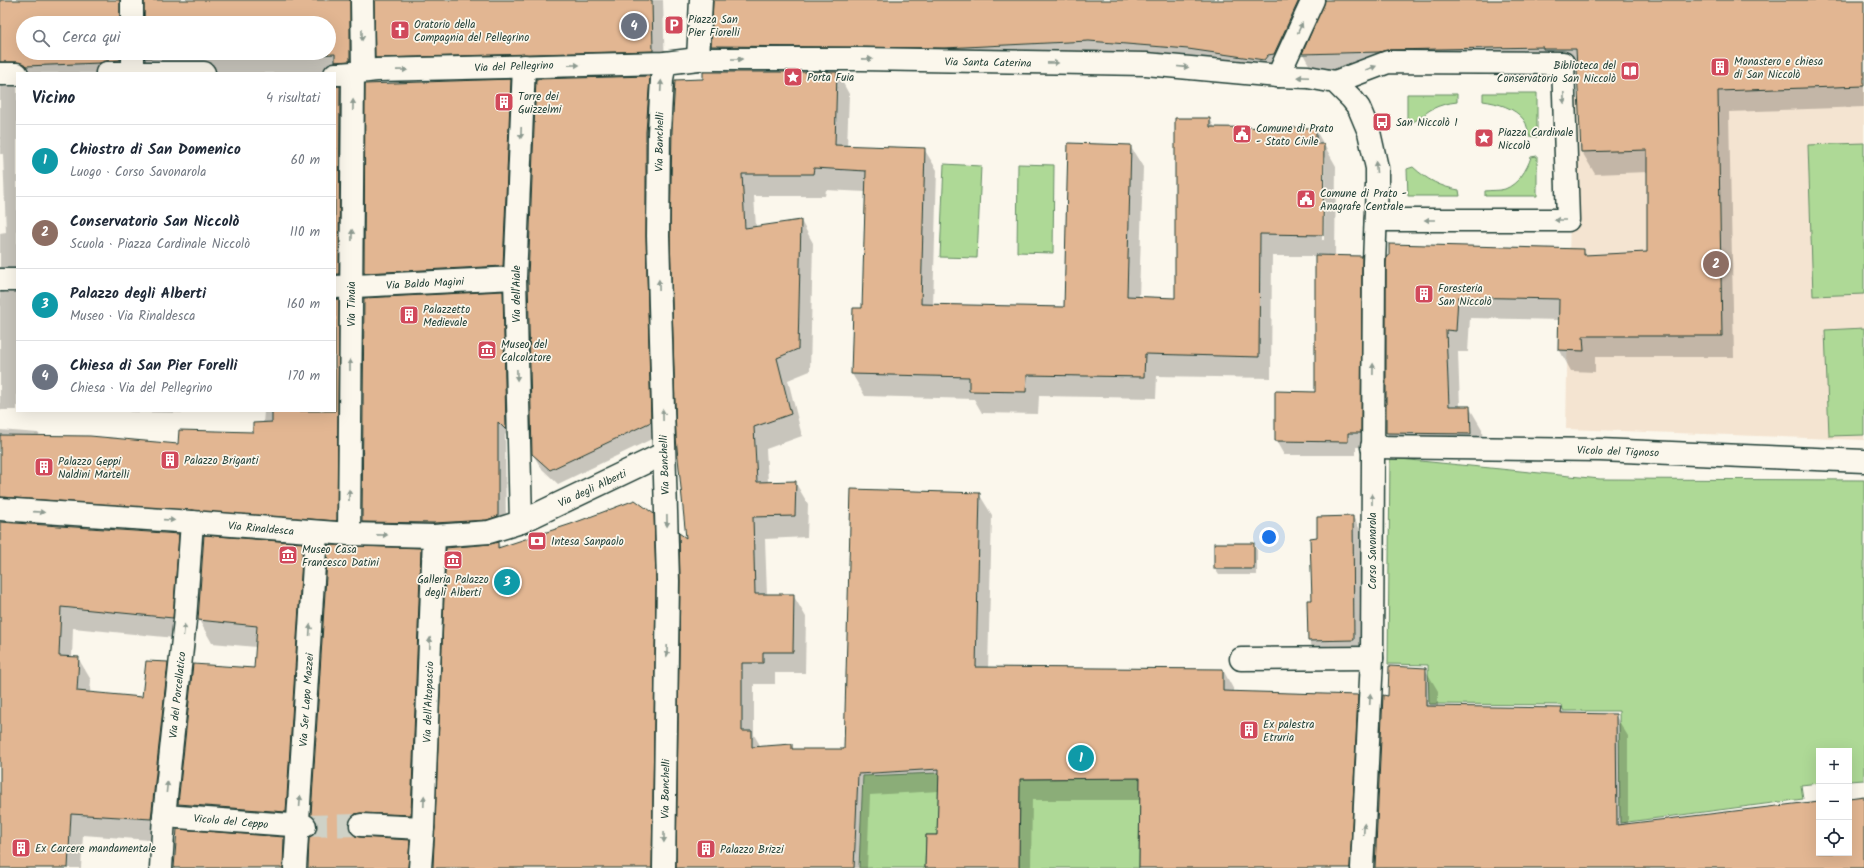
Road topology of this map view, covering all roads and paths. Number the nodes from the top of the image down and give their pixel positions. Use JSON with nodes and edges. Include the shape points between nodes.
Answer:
{"nodes":[{"id":1,"x":132,"y":0,"type":"edge"},
{"id":2,"x":362,"y":0,"type":"edge"},
{"id":3,"x":701,"y":0,"type":"edge"},
{"id":4,"x":1313,"y":0,"type":"edge"},
{"id":5,"x":132,"y":16,"type":"edge"},
{"id":6,"x":698,"y":59,"type":"junction"},
{"id":7,"x":133,"y":60,"type":"edge"},
{"id":8,"x":665,"y":63,"type":"junction"},
{"id":9,"x":524,"y":66,"type":"junction"},
{"id":10,"x":133,"y":72,"type":"edge"},
{"id":11,"x":350,"y":73,"type":"edge"},
{"id":12,"x":0,"y":74,"type":"edge"},
{"id":13,"x":16,"y":74,"type":"edge"},
{"id":14,"x":1278,"y":76,"type":"junction"},
{"id":15,"x":1335,"y":82,"type":"junction"},
{"id":16,"x":1375,"y":227,"type":"junction"},
{"id":17,"x":515,"y":278,"type":"junction"},
{"id":18,"x":0,"y":280,"type":"edge"},
{"id":19,"x":16,"y":280,"type":"edge"},
{"id":20,"x":343,"y":287,"type":"edge"},
{"id":21,"x":1372,"y":447,"type":"junction"},
{"id":22,"x":664,"y":454,"type":"junction"},
{"id":23,"x":1864,"y":461,"type":"edge"},
{"id":24,"x":0,"y":509,"type":"edge"},
{"id":25,"x":192,"y":522,"type":"junction"},
{"id":26,"x":521,"y":522,"type":"junction"},
{"id":27,"x":316,"y":533,"type":"junction"},
{"id":28,"x":349,"y":534,"type":"junction"},
{"id":29,"x":434,"y":536,"type":"junction"},
{"id":30,"x":1372,"y":658,"type":"junction"},
{"id":31,"x":1241,"y":659,"type":"dead end"},
{"id":32,"x":164,"y":816,"type":"junction"},
{"id":33,"x":361,"y":825,"type":"tunnel mouth"},
{"id":34,"x":302,"y":826,"type":"junction"},
{"id":35,"x":423,"y":828,"type":"junction"},
{"id":36,"x":161,"y":868,"type":"edge"},
{"id":37,"x":295,"y":868,"type":"edge"},
{"id":38,"x":420,"y":868,"type":"edge"},
{"id":39,"x":664,"y":868,"type":"edge"},
{"id":40,"x":1362,"y":868,"type":"edge"}],
"edges":[{"from":1,"to":5,"type":"street"},
{"from":2,"to":11,"type":"street","name":"Via Tinaia","one_way":true},
{"from":3,"to":6,"type":"street"},
{"from":14,"to":4,"type":"street","one_way":true},
{"from":6,"to":8,"type":"street"},
{"from":6,"to":14,"type":"street","name":"Via Santa Caterina","one_way":true,"via":[[1146,64]]},
{"from":7,"to":10,"type":"street"},
{"from":9,"to":8,"type":"street","name":"Via del Pellegrino","one_way":true},
{"from":22,"to":8,"type":"street","name":"Via Banchelli","one_way":true,"via":[[658,228],[659,132]]},
{"from":11,"to":9,"type":"street","name":"Via del Pellegrino","one_way":true},
{"from":9,"to":17,"type":"street","name":"Via dell'Aiale","one_way":true},
{"from":20,"to":11,"type":"street","name":"Via Tinaia","one_way":true},
{"from":12,"to":13,"type":"street"},
{"from":15,"to":14,"type":"street","one_way":true,"via":[[1308,77]]},
{"from":16,"to":15,"type":"street","one_way":true,"via":[[1377,168],[1369,132],[1359,108]]},
{"from":15,"to":16,"type":"street","one_way":true,"via":[[1388,62],[1563,63],[1568,220]]},
{"from":21,"to":16,"type":"street","name":"Corso Savonarola","one_way":true},
{"from":17,"to":20,"type":"street","name":"Via Baldo Magini"},
{"from":17,"to":26,"type":"street","name":"Via dell'Aiale","one_way":true},
{"from":18,"to":19,"type":"street"},
{"from":28,"to":20,"type":"street","name":"Via Tinaia","one_way":true},
{"from":21,"to":23,"type":"street","name":"Vicolo del Tignoso","via":[[1600,450]]},
{"from":30,"to":21,"type":"street","name":"Corso Savonarola","one_way":true},
{"from":22,"to":26,"type":"street","name":"Via degli Alberti"},
{"from":22,"to":39,"type":"street","name":"Via Banchelli","one_way":true,"via":[[668,626]]},
{"from":24,"to":25,"type":"street","name":"Via Rinaldesca","one_way":true},
{"from":25,"to":27,"type":"street","name":"Via Rinaldesca"},
{"from":32,"to":25,"type":"street","name":"Via del Porcellatico","one_way":true,"via":[[185,620]]},
{"from":26,"to":29,"type":"street","name":"Via Rinaldesca","via":[[489,532]]},
{"from":27,"to":28,"type":"street","name":"Via Rinaldesca"},
{"from":34,"to":27,"type":"street","name":"Via Ser Lapo Mazzei","one_way":true},
{"from":28,"to":29,"type":"street","name":"Via Rinaldesca","one_way":true},
{"from":35,"to":29,"type":"street","name":"Via dell'Altopascio","one_way":true},
{"from":30,"to":31,"type":"street"},
{"from":40,"to":30,"type":"street","name":"Corso Savonarola","one_way":true},
{"from":32,"to":34,"type":"street","name":"Vicolo del Ceppo"},
{"from":32,"to":36,"type":"street","name":"Via del Porcellatico"},
{"from":33,"to":35,"type":"street"},
{"from":34,"to":37,"type":"street","name":"Via Ser Lapo Mazzei"},
{"from":35,"to":38,"type":"street","name":"Via dell'Altopascio"}]}
